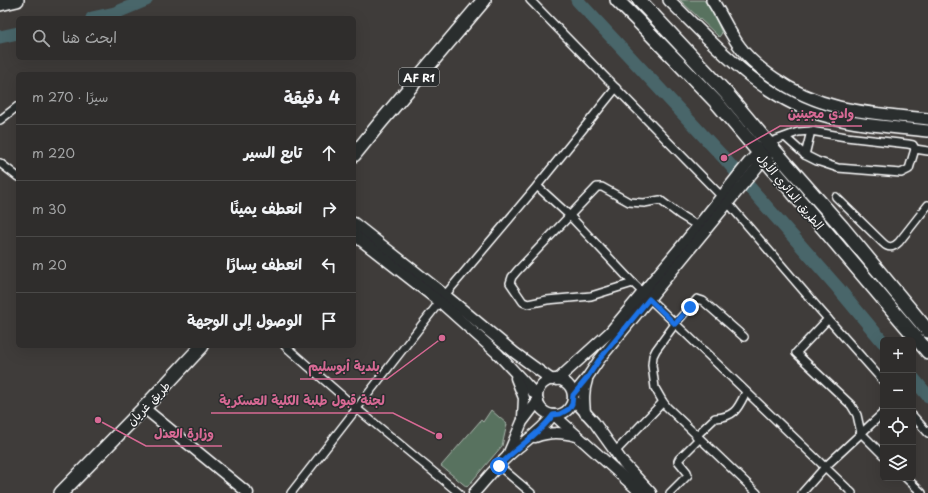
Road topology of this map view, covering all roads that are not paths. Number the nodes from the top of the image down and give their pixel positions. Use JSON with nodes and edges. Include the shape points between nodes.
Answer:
{"nodes":[{"id":1,"x":17,"y":0,"type":"edge"},
{"id":2,"x":484,"y":0,"type":"edge"},
{"id":3,"x":530,"y":0,"type":"edge"},
{"id":4,"x":617,"y":0,"type":"edge"},
{"id":5,"x":638,"y":0,"type":"edge"},
{"id":6,"x":668,"y":0,"type":"edge"},
{"id":7,"x":712,"y":0,"type":"edge"},
{"id":8,"x":0,"y":4,"type":"edge"},
{"id":9,"x":616,"y":88,"type":"junction"},
{"id":10,"x":16,"y":108,"type":"edge"},
{"id":11,"x":928,"y":119,"type":"edge"},
{"id":12,"x":0,"y":120,"type":"edge"},
{"id":13,"x":811,"y":131,"type":"junction"},
{"id":14,"x":928,"y":131,"type":"edge"},
{"id":15,"x":915,"y":149,"type":"junction"},
{"id":16,"x":928,"y":151,"type":"edge"},
{"id":17,"x":766,"y":152,"type":"junction"},
{"id":18,"x":356,"y":153,"type":"edge"},
{"id":19,"x":805,"y":155,"type":"junction"},
{"id":20,"x":0,"y":163,"type":"edge"},
{"id":21,"x":16,"y":176,"type":"edge"},
{"id":22,"x":537,"y":186,"type":"junction"},
{"id":23,"x":727,"y":197,"type":"junction"},
{"id":24,"x":836,"y":197,"type":"dead end"},
{"id":25,"x":928,"y":205,"type":"edge"},
{"id":26,"x":570,"y":216,"type":"junction"},
{"id":27,"x":356,"y":225,"type":"edge"},
{"id":28,"x":698,"y":226,"type":"junction"},
{"id":29,"x":356,"y":236,"type":"edge"},
{"id":30,"x":633,"y":283,"type":"junction"},
{"id":31,"x":646,"y":296,"type":"junction"},
{"id":32,"x":443,"y":298,"type":"junction"},
{"id":33,"x":828,"y":319,"type":"junction"},
{"id":34,"x":675,"y":324,"type":"junction"},
{"id":35,"x":928,"y":331,"type":"edge"},
{"id":36,"x":744,"y":337,"type":"dead end"},
{"id":37,"x":200,"y":348,"type":"edge"},
{"id":38,"x":287,"y":348,"type":"edge"},
{"id":39,"x":928,"y":352,"type":"edge"},
{"id":40,"x":513,"y":370,"type":"junction"},
{"id":41,"x":587,"y":378,"type":"junction"},
{"id":42,"x":880,"y":378,"type":"edge"},
{"id":43,"x":554,"y":380,"type":"junction"},
{"id":44,"x":746,"y":392,"type":"junction"},
{"id":45,"x":573,"y":397,"type":"junction"},
{"id":46,"x":537,"y":398,"type":"junction"},
{"id":47,"x":663,"y":402,"type":"junction"},
{"id":48,"x":144,"y":408,"type":"junction"},
{"id":49,"x":356,"y":408,"type":"junction"},
{"id":50,"x":586,"y":413,"type":"junction"},
{"id":51,"x":553,"y":415,"type":"junction"},
{"id":52,"x":880,"y":416,"type":"edge"},
{"id":53,"x":916,"y":419,"type":"edge"},
{"id":54,"x":522,"y":422,"type":"junction"},
{"id":55,"x":861,"y":433,"type":"junction"},
{"id":56,"x":928,"y":433,"type":"edge"},
{"id":57,"x":579,"y":437,"type":"junction"},
{"id":58,"x":698,"y":437,"type":"junction"},
{"id":59,"x":530,"y":439,"type":"junction"},
{"id":60,"x":880,"y":451,"type":"edge"},
{"id":61,"x":615,"y":452,"type":"junction"},
{"id":62,"x":508,"y":456,"type":"junction"},
{"id":63,"x":499,"y":466,"type":"junction"},
{"id":64,"x":825,"y":467,"type":"junction"},
{"id":65,"x":909,"y":481,"type":"edge"},
{"id":66,"x":527,"y":492,"type":"edge"},
{"id":67,"x":60,"y":493,"type":"edge"},
{"id":68,"x":248,"y":493,"type":"edge"},
{"id":69,"x":291,"y":493,"type":"edge"},
{"id":70,"x":459,"y":493,"type":"edge"},
{"id":71,"x":474,"y":493,"type":"edge"},
{"id":72,"x":641,"y":493,"type":"edge"},
{"id":73,"x":651,"y":493,"type":"edge"},
{"id":74,"x":670,"y":493,"type":"edge"},
{"id":75,"x":757,"y":493,"type":"edge"},
{"id":76,"x":802,"y":493,"type":"edge"},
{"id":77,"x":852,"y":493,"type":"edge"},
{"id":78,"x":922,"y":493,"type":"edge"}],
"edges":[{"from":1,"to":8,"type":"highway"},
{"from":2,"to":18,"type":"highway","number":"AF R1"},
{"from":3,"to":9,"type":"street"},
{"from":4,"to":17,"type":"highway","name":"الطريق الدائري الأول"},
{"from":5,"to":17,"type":"highway","name":"الطريق الدائري الأول","via":[[726,93]]},
{"from":6,"to":14,"type":"main road","via":[[735,64],[786,100],[840,120]]},
{"from":7,"to":11,"type":"main road","via":[[734,39],[747,55],[790,88],[825,103],[853,111]]},
{"from":9,"to":22,"type":"street"},
{"from":9,"to":23,"type":"street"},
{"from":10,"to":12,"type":"street"},
{"from":13,"to":15,"type":"street","via":[[908,144],[913,145]]},
{"from":13,"to":17,"type":"street","via":[[798,132]]},
{"from":13,"to":19,"type":"street"},
{"from":15,"to":16,"type":"street"},
{"from":15,"to":19,"type":"street","via":[[912,164],[901,173],[838,168],[817,162]]},
{"from":17,"to":19,"type":"street"},
{"from":17,"to":23,"type":"street"},
{"from":17,"to":35,"type":"highway","name":"الطريق الدائري الأول","via":[[842,227]]},
{"from":17,"to":39,"type":"highway","name":"الطريق الدائري الأول"},
{"from":20,"to":21,"type":"street"},
{"from":22,"to":26,"type":"street"},
{"from":22,"to":32,"type":"street"},
{"from":23,"to":28,"type":"street"},
{"from":23,"to":31,"type":"street"},
{"from":23,"to":33,"type":"street"},
{"from":24,"to":25,"type":"street","via":[[882,243],[891,247],[899,242]]},
{"from":26,"to":28,"type":"street","via":[[597,187],[602,187],[629,202],[660,200]]},
{"from":26,"to":30,"type":"street"},
{"from":26,"to":30,"type":"street","via":[[512,277],[510,283],[523,302],[528,304],[574,299]]},
{"from":27,"to":32,"type":"street"},
{"from":28,"to":31,"type":"street"},
{"from":29,"to":32,"type":"street"},
{"from":30,"to":31,"type":"street"},
{"from":31,"to":34,"type":"street"},
{"from":31,"to":41,"type":"street"},
{"from":31,"to":43,"type":"street","via":[[610,332]]},
{"from":32,"to":40,"type":"street"},
{"from":32,"to":43,"type":"street"},
{"from":32,"to":49,"type":"street"},
{"from":33,"to":42,"type":"street"},
{"from":33,"to":55,"type":"street","via":[[796,353],[851,405],[857,415]]},
{"from":34,"to":36,"type":"street","via":[[695,301],[700,299]]},
{"from":34,"to":44,"type":"street"},
{"from":34,"to":47,"type":"street","via":[[653,356],[655,388]]},
{"from":37,"to":48,"type":"highway","name":"طريق غريان"},
{"from":38,"to":49,"type":"street"},
{"from":40,"to":46,"type":"street"},
{"from":40,"to":54,"type":"street","via":[[524,398]]},
{"from":41,"to":45,"type":"street"},
{"from":41,"to":50,"type":"street","via":[[583,398]]},
{"from":43,"to":45,"type":"street","via":[[568,385]]},
{"from":43,"to":46,"type":"street","via":[[542,386]]},
{"from":44,"to":58,"type":"street","via":[[738,408],[725,417],[715,418]]},
{"from":44,"to":64,"type":"street"},
{"from":45,"to":50,"type":"street"},
{"from":45,"to":51,"type":"street","via":[[569,409]]},
{"from":46,"to":51,"type":"street","via":[[543,410]]},
{"from":46,"to":54,"type":"street"},
{"from":47,"to":58,"type":"street"},
{"from":47,"to":61,"type":"street"},
{"from":48,"to":67,"type":"highway","name":"طريق غريان"},
{"from":48,"to":68,"type":"street"},
{"from":49,"to":69,"type":"street"},
{"from":49,"to":70,"type":"street"},
{"from":50,"to":61,"type":"street"},
{"from":51,"to":57,"type":"street"},
{"from":51,"to":59,"type":"street"},
{"from":52,"to":55,"type":"street"},
{"from":53,"to":56,"type":"street"},
{"from":54,"to":62,"type":"street"},
{"from":55,"to":60,"type":"street"},
{"from":55,"to":64,"type":"street"},
{"from":57,"to":59,"type":"street","via":[[563,432],[552,432]]},
{"from":57,"to":72,"type":"street"},
{"from":58,"to":74,"type":"street","via":[[678,461],[688,475]]},
{"from":58,"to":75,"type":"street"},
{"from":59,"to":62,"type":"street"},
{"from":61,"to":73,"type":"street"},
{"from":62,"to":63,"type":"street"},
{"from":63,"to":66,"type":"street"},
{"from":63,"to":71,"type":"street"},
{"from":64,"to":76,"type":"street"},
{"from":64,"to":77,"type":"street"},
{"from":65,"to":78,"type":"street"}]}
